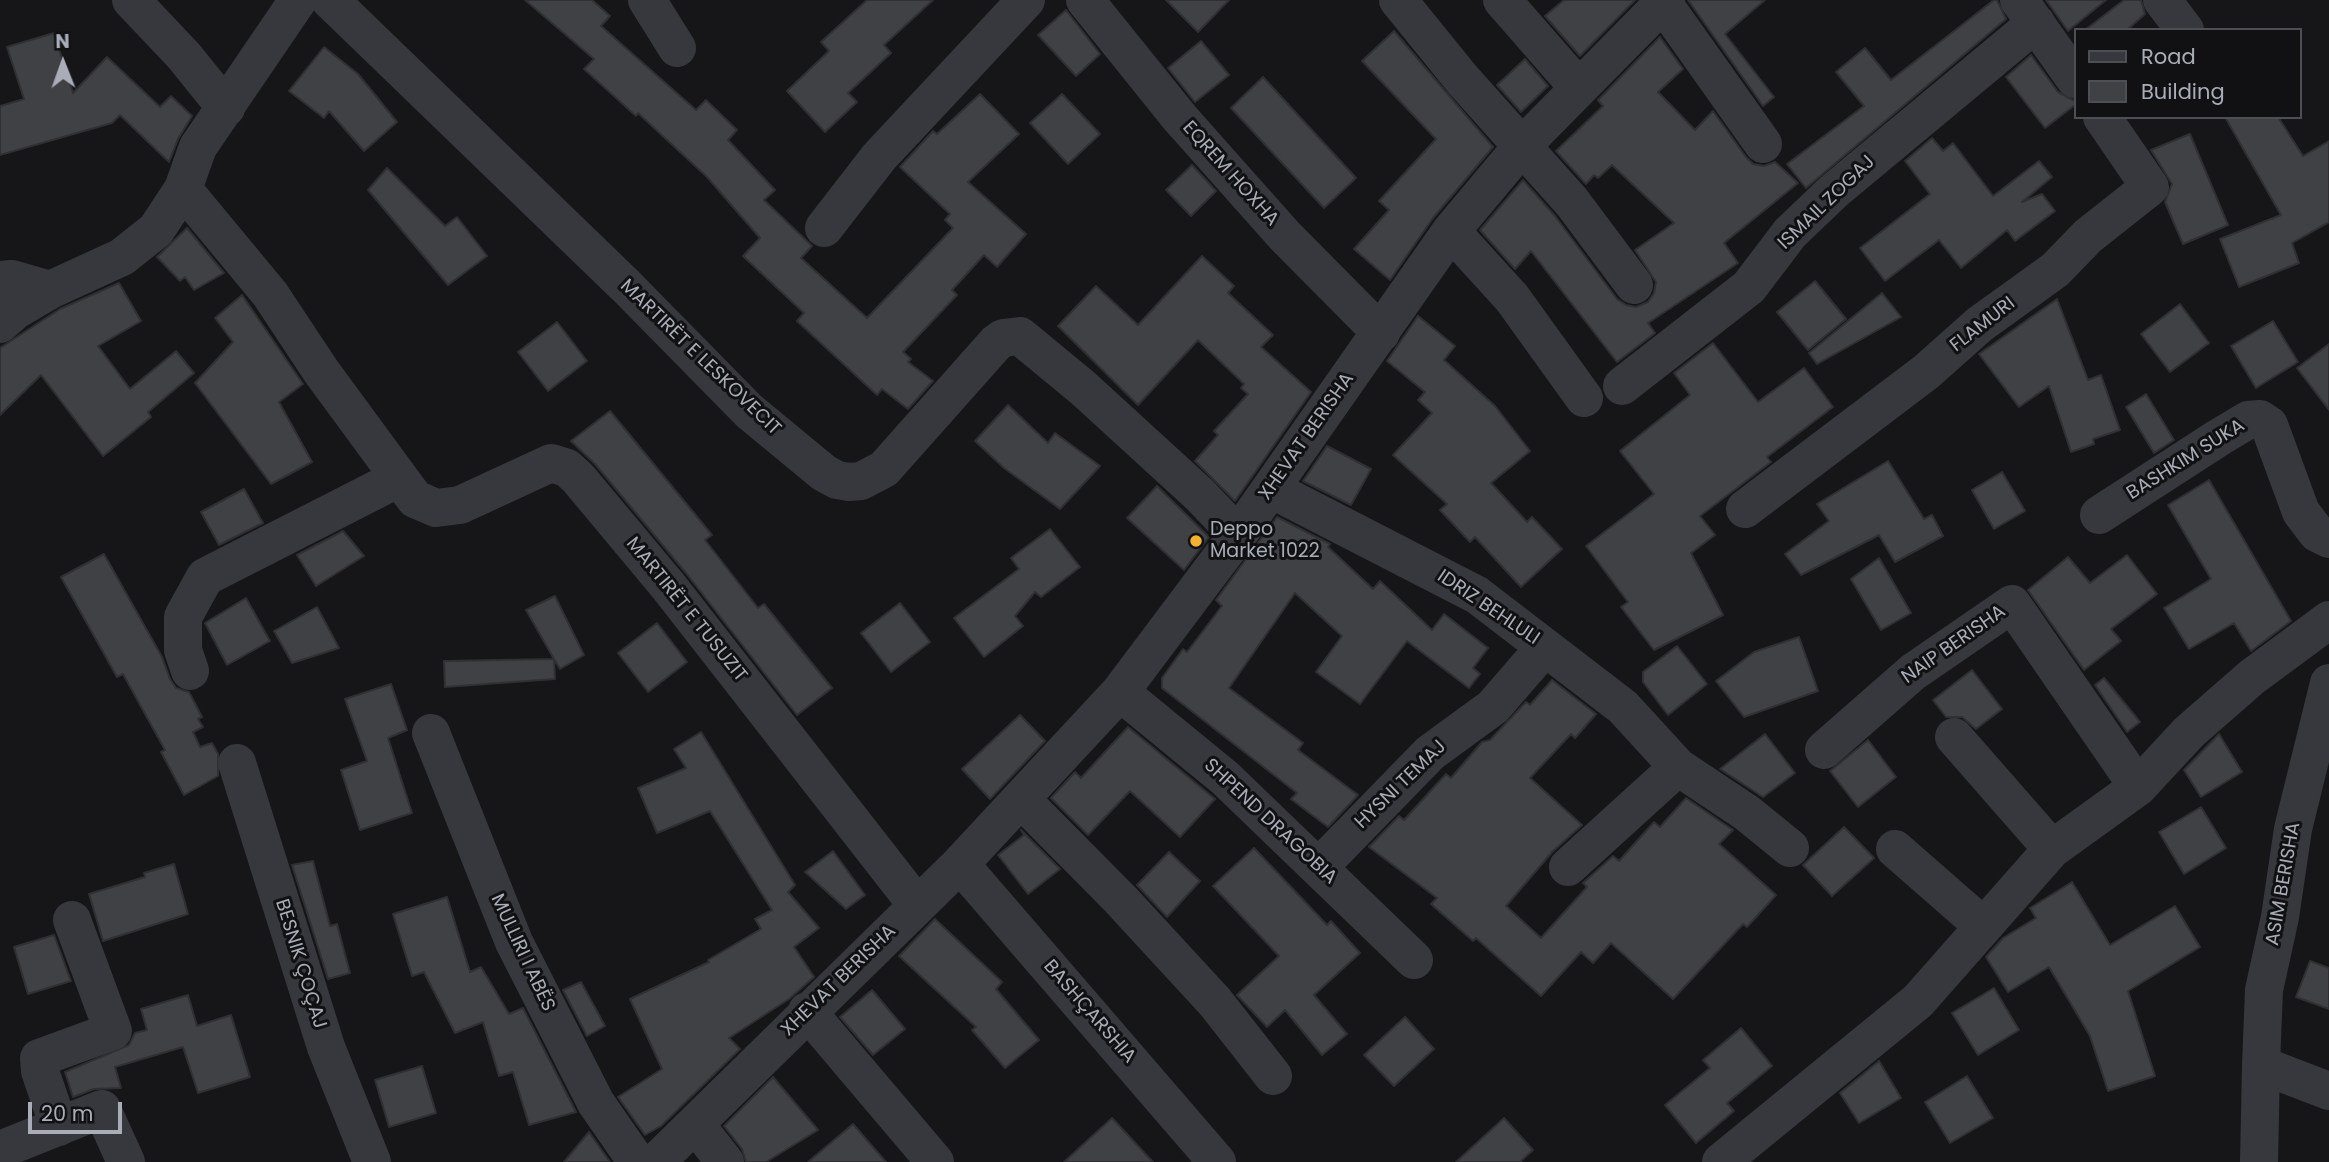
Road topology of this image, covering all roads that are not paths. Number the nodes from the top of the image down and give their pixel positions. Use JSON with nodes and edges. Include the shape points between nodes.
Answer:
{"nodes":[{"id":1,"x":131,"y":0,"type":"edge"},
{"id":2,"x":298,"y":0,"type":"edge"},
{"id":3,"x":330,"y":0,"type":"edge"},
{"id":4,"x":647,"y":0,"type":"edge"},
{"id":5,"x":1026,"y":0,"type":"edge"},
{"id":6,"x":1398,"y":0,"type":"edge"},
{"id":7,"x":1502,"y":0,"type":"edge"},
{"id":8,"x":2162,"y":0,"type":"edge"},
{"id":9,"x":1090,"y":2,"type":"edge"},
{"id":10,"x":1665,"y":2,"type":"edge"},
{"id":11,"x":2028,"y":11,"type":"edge"},
{"id":12,"x":2183,"y":28,"type":"edge"},
{"id":13,"x":677,"y":48,"type":"dead end"},
{"id":14,"x":2074,"y":78,"type":"edge"},
{"id":15,"x":1577,"y":87,"type":"junction"},
{"id":16,"x":226,"y":108,"type":"junction"},
{"id":17,"x":2103,"y":119,"type":"edge"},
{"id":18,"x":1763,"y":144,"type":"dead end"},
{"id":19,"x":1523,"y":145,"type":"junction"},
{"id":20,"x":183,"y":189,"type":"junction"},
{"id":21,"x":824,"y":228,"type":"dead end"},
{"id":22,"x":1451,"y":231,"type":"junction"},
{"id":23,"x":0,"y":280,"type":"edge"},
{"id":24,"x":1634,"y":285,"type":"dead end"},
{"id":25,"x":50,"y":290,"type":"junction"},
{"id":26,"x":0,"y":324,"type":"edge"},
{"id":27,"x":1381,"y":333,"type":"junction"},
{"id":28,"x":1622,"y":386,"type":"dead end"},
{"id":29,"x":1584,"y":398,"type":"dead end"},
{"id":30,"x":399,"y":478,"type":"junction"},
{"id":31,"x":1271,"y":489,"type":"junction"},
{"id":32,"x":1745,"y":509,"type":"dead end"},
{"id":33,"x":2099,"y":515,"type":"dead end"},
{"id":34,"x":1238,"y":535,"type":"junction"},
{"id":35,"x":2329,"y":539,"type":"edge"},
{"id":36,"x":2329,"y":620,"type":"edge"},
{"id":37,"x":1545,"y":647,"type":"junction"},
{"id":38,"x":190,"y":671,"type":"dead end"},
{"id":39,"x":1120,"y":692,"type":"junction"},
{"id":40,"x":2326,"y":699,"type":"edge"},
{"id":41,"x":431,"y":733,"type":"dead end"},
{"id":42,"x":1954,"y":737,"type":"dead end"},
{"id":43,"x":1824,"y":750,"type":"dead end"},
{"id":44,"x":237,"y":763,"type":"dead end"},
{"id":45,"x":1678,"y":768,"type":"junction"},
{"id":46,"x":2138,"y":787,"type":"junction"},
{"id":47,"x":1021,"y":800,"type":"junction"},
{"id":48,"x":1790,"y":848,"type":"dead end"},
{"id":49,"x":1895,"y":849,"type":"dead end"},
{"id":50,"x":2052,"y":849,"type":"junction"},
{"id":51,"x":960,"y":864,"type":"junction"},
{"id":52,"x":1319,"y":867,"type":"junction"},
{"id":53,"x":1568,"y":867,"type":"dead end"},
{"id":54,"x":917,"y":905,"type":"junction"},
{"id":55,"x":72,"y":920,"type":"dead end"},
{"id":56,"x":1983,"y":926,"type":"junction"},
{"id":57,"x":1414,"y":960,"type":"dead end"},
{"id":58,"x":807,"y":1011,"type":"junction"},
{"id":59,"x":2262,"y":1065,"type":"junction"},
{"id":60,"x":1273,"y":1076,"type":"dead end"},
{"id":61,"x":2329,"y":1091,"type":"edge"},
{"id":62,"x":696,"y":1125,"type":"junction"},
{"id":63,"x":59,"y":1127,"type":"junction"},
{"id":64,"x":0,"y":1150,"type":"edge"},
{"id":65,"x":126,"y":1162,"type":"edge"},
{"id":66,"x":372,"y":1162,"type":"edge"},
{"id":67,"x":637,"y":1162,"type":"edge"},
{"id":68,"x":656,"y":1162,"type":"edge"},
{"id":69,"x":725,"y":1162,"type":"edge"},
{"id":70,"x":935,"y":1162,"type":"edge"},
{"id":71,"x":1217,"y":1162,"type":"edge"},
{"id":72,"x":1721,"y":1162,"type":"edge"},
{"id":73,"x":2259,"y":1162,"type":"edge"}],
"edges":[{"from":1,"to":16,"type":"street"},
{"from":2,"to":16,"type":"street"},
{"from":3,"to":34,"type":"street","name":"MARTIRËT E LESKOVECIT","via":[[749,411],[830,477],[861,481],[884,468],[996,343],[1020,336],[1200,495]]},
{"from":4,"to":13,"type":"street"},
{"from":5,"to":21,"type":"street","via":[[878,157]]},
{"from":6,"to":19,"type":"street"},
{"from":7,"to":15,"type":"street"},
{"from":8,"to":12,"type":"street"},
{"from":9,"to":27,"type":"street","name":"EQREM HOXHA","via":[[1266,216]]},
{"from":10,"to":15,"type":"street","name":"XHEVAT BERISHA"},
{"from":10,"to":18,"type":"street","name":"XHEVAT BERISHA"},
{"from":11,"to":14,"type":"street"},
{"from":11,"to":28,"type":"street","name":"ISMAIL ZOGAJ","via":[[1790,233],[1749,287]]},
{"from":15,"to":19,"type":"street","name":"XHEVAT BERISHA"},
{"from":16,"to":20,"type":"street","via":[[198,147]]},
{"from":17,"to":32,"type":"street","name":"FLAMURI","via":[[2150,187],[2088,236],[2055,270]]},
{"from":19,"to":22,"type":"street","name":"XHEVAT BERISHA"},
{"from":19,"to":24,"type":"street"},
{"from":20,"to":25,"type":"street","via":[[156,230],[122,257]]},
{"from":20,"to":30,"type":"street","name":"MARTIRËT E TUSUZIT","via":[[270,294]]},
{"from":22,"to":27,"type":"street","name":"XHEVAT BERISHA"},
{"from":22,"to":29,"type":"street","via":[[1512,298]]},
{"from":23,"to":25,"type":"street"},
{"from":25,"to":26,"type":"street"},
{"from":27,"to":31,"type":"street","name":"XHEVAT BERISHA"},
{"from":30,"to":38,"type":"street","via":[[205,577],[183,617],[183,650]]},
{"from":30,"to":54,"type":"street","name":"MARTIRËT E TUSUZIT","via":[[415,499],[436,508],[460,505],[551,463],[567,468],[669,587]]},
{"from":31,"to":34,"type":"street","name":"XHEVAT BERISHA"},
{"from":31,"to":37,"type":"street","name":"IDRIZ BEHLULI","via":[[1476,595]]},
{"from":33,"to":35,"type":"street","name":"BASHKIM SUKA","via":[[2248,420],[2260,419],[2269,425],[2301,512],[2317,533]]},
{"from":34,"to":39,"type":"street","name":"XHEVAT BERISHA"},
{"from":36,"to":46,"type":"street","via":[[2198,724]]},
{"from":37,"to":45,"type":"street","name":"IDRIZ BEHLULI","via":[[1623,708]]},
{"from":37,"to":52,"type":"street","name":"HYSNI TEMAJ","via":[[1493,707],[1430,753]]},
{"from":39,"to":47,"type":"street","name":"XHEVAT BERISHA"},
{"from":39,"to":52,"type":"street","name":"SHPEND DRAGOBIA","via":[[1225,778]]},
{"from":40,"to":59,"type":"street","name":"ASIM BERISHA","via":[[2293,829],[2264,990]]},
{"from":41,"to":67,"type":"street","name":"MULLIRI I ABËS","via":[[514,942],[596,1103]]},
{"from":42,"to":50,"type":"street"},
{"from":43,"to":46,"type":"street","name":"NAIP BERISHA","via":[[1913,672],[2012,604]]},
{"from":44,"to":66,"type":"street","name":"BESNIK ÇOÇAJ","via":[[326,1047]]},
{"from":45,"to":48,"type":"street","name":"IDRIZ BEHLULI"},
{"from":45,"to":53,"type":"street"},
{"from":46,"to":50,"type":"street"},
{"from":47,"to":51,"type":"street","name":"XHEVAT BERISHA"},
{"from":47,"to":60,"type":"street","via":[[1206,992]]},
{"from":49,"to":56,"type":"street"},
{"from":50,"to":56,"type":"street"},
{"from":51,"to":54,"type":"street","name":"XHEVAT BERISHA"},
{"from":51,"to":71,"type":"street","name":"BASHÇARSHIA"},
{"from":52,"to":57,"type":"street","name":"SHPEND DRAGOBIA"},
{"from":54,"to":58,"type":"street","name":"XHEVAT BERISHA"},
{"from":55,"to":63,"type":"street","via":[[113,1031],[39,1058]]},
{"from":56,"to":72,"type":"street","via":[[1917,1001]]},
{"from":58,"to":62,"type":"street","name":"XHEVAT BERISHA"},
{"from":58,"to":70,"type":"street"},
{"from":59,"to":61,"type":"street"},
{"from":59,"to":73,"type":"street","name":"ASIM BERISHA"},
{"from":62,"to":68,"type":"street","name":"XHEVAT BERISHA"},
{"from":62,"to":69,"type":"street"},
{"from":63,"to":64,"type":"street"},
{"from":63,"to":65,"type":"street","via":[[102,1109]]}]}
